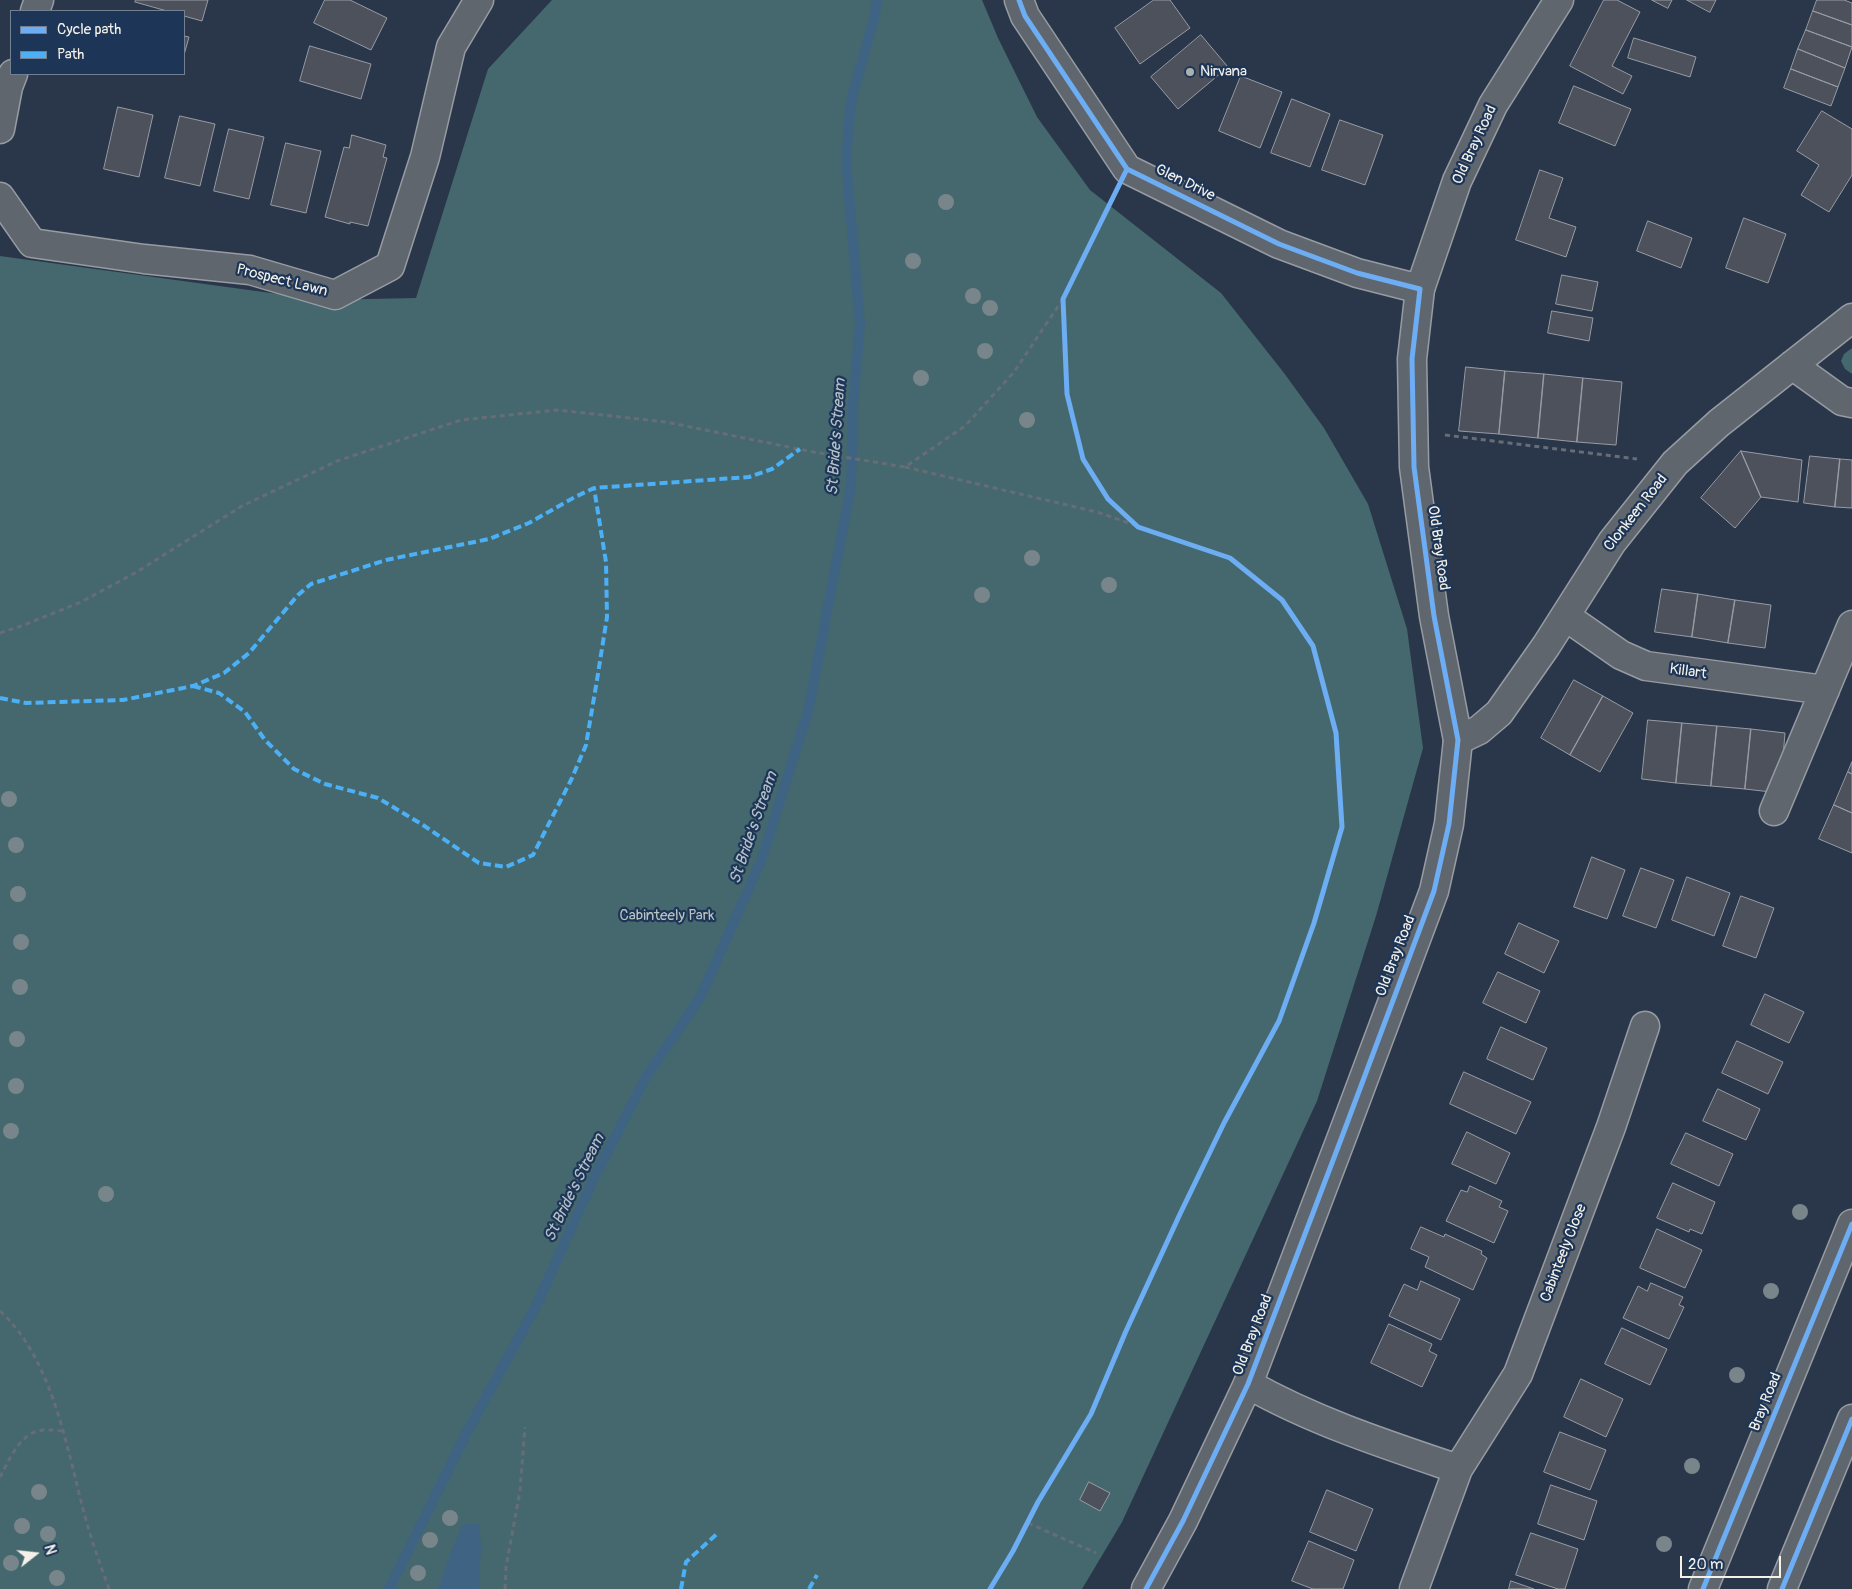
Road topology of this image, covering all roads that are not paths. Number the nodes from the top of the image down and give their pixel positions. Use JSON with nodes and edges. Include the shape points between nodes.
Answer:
{"nodes":[{"id":1,"x":479,"y":0,"type":"edge"},
{"id":2,"x":1019,"y":0,"type":"edge"},
{"id":3,"x":1559,"y":0,"type":"edge"},
{"id":4,"x":12,"y":75,"type":"edge"},
{"id":5,"x":0,"y":129,"type":"edge"},
{"id":6,"x":0,"y":197,"type":"edge"},
{"id":7,"x":1420,"y":289,"type":"junction"},
{"id":8,"x":1852,"y":318,"type":"edge"},
{"id":9,"x":1792,"y":365,"type":"junction"},
{"id":10,"x":1852,"y":403,"type":"edge"},
{"id":11,"x":1565,"y":616,"type":"junction"},
{"id":12,"x":1852,"y":625,"type":"edge"},
{"id":13,"x":1825,"y":690,"type":"junction"},
{"id":14,"x":1458,"y":740,"type":"junction"},
{"id":15,"x":1774,"y":811,"type":"dead end"},
{"id":16,"x":1645,"y":1026,"type":"dead end"},
{"id":17,"x":1852,"y":1224,"type":"edge"},
{"id":18,"x":1248,"y":1384,"type":"junction"},
{"id":19,"x":1852,"y":1418,"type":"edge"},
{"id":20,"x":1458,"y":1470,"type":"junction"},
{"id":21,"x":1146,"y":1589,"type":"edge"},
{"id":22,"x":1414,"y":1589,"type":"edge"},
{"id":23,"x":1703,"y":1589,"type":"edge"},
{"id":24,"x":1782,"y":1589,"type":"edge"}],
"edges":[{"from":1,"to":6,"type":"main road","name":"Prospect Lawn","via":[[451,47],[425,157],[390,266],[335,295],[250,270],[32,243]]},
{"from":2,"to":7,"type":"main road","name":"Glen Drive","via":[[1025,16],[1127,169],[1279,244],[1357,273]]},
{"from":3,"to":7,"type":"main road","name":"Old Bray Road","via":[[1493,105],[1457,181]]},
{"from":4,"to":5,"type":"main road"},
{"from":7,"to":14,"type":"main road","name":"Old Bray Road","via":[[1412,359],[1414,467],[1434,616]]},
{"from":8,"to":9,"type":"main road","name":"Clonkeen Road"},
{"from":9,"to":10,"type":"main road","via":[[1842,401]]},
{"from":9,"to":11,"type":"main road","name":"Clonkeen Road","via":[[1719,423],[1675,464],[1612,542]]},
{"from":11,"to":13,"type":"main road","name":"Killart","via":[[1621,655],[1646,666]]},
{"from":11,"to":14,"type":"main road","name":"Clonkeen Road","via":[[1499,713],[1479,730]]},
{"from":12,"to":13,"type":"main road"},
{"from":13,"to":15,"type":"main road"},
{"from":14,"to":18,"type":"main road","name":"Old Bray Road","via":[[1449,824],[1434,891]]},
{"from":16,"to":20,"type":"main road","name":"Cabinteely Close","via":[[1612,1127],[1518,1374]]},
{"from":17,"to":23,"type":"main road","name":"Bray Road"},
{"from":18,"to":20,"type":"main road","via":[[1276,1400]]},
{"from":18,"to":21,"type":"main road","name":"Old Bray Road","via":[[1183,1521]]},
{"from":19,"to":24,"type":"main road"},
{"from":20,"to":22,"type":"main road","name":"Cabinteely Close"}]}
